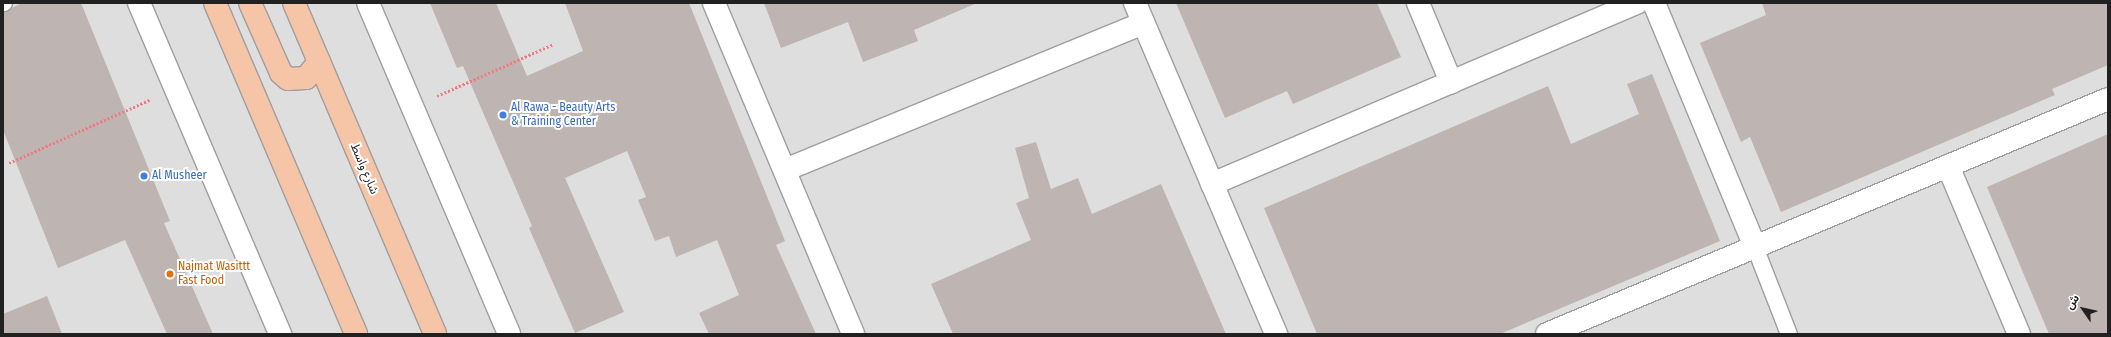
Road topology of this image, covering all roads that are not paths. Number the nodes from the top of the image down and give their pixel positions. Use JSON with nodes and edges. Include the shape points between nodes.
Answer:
{"nodes":[{"id":1,"x":139,"y":3,"type":"edge"},
{"id":2,"x":215,"y":3,"type":"edge"},
{"id":3,"x":250,"y":3,"type":"edge"},
{"id":4,"x":294,"y":3,"type":"edge"},
{"id":5,"x":368,"y":3,"type":"edge"},
{"id":6,"x":714,"y":3,"type":"edge"},
{"id":7,"x":1135,"y":3,"type":"edge"},
{"id":8,"x":1418,"y":3,"type":"edge"},
{"id":9,"x":1637,"y":3,"type":"edge"},
{"id":10,"x":1654,"y":3,"type":"edge"},
{"id":11,"x":1144,"y":24,"type":"junction"},
{"id":12,"x":319,"y":62,"type":"junction"},
{"id":13,"x":1451,"y":82,"type":"junction"},
{"id":14,"x":2108,"y":99,"type":"edge"},
{"id":15,"x":1948,"y":166,"type":"junction"},
{"id":16,"x":785,"y":170,"type":"junction"},
{"id":17,"x":1212,"y":184,"type":"junction"},
{"id":18,"x":1755,"y":247,"type":"junction"},
{"id":19,"x":1571,"y":329,"type":"edge"},
{"id":20,"x":280,"y":334,"type":"edge"},
{"id":21,"x":356,"y":334,"type":"edge"},
{"id":22,"x":434,"y":334,"type":"edge"},
{"id":23,"x":509,"y":334,"type":"edge"},
{"id":24,"x":853,"y":334,"type":"edge"},
{"id":25,"x":1276,"y":334,"type":"edge"},
{"id":26,"x":1547,"y":334,"type":"edge"},
{"id":27,"x":1789,"y":334,"type":"edge"},
{"id":28,"x":2019,"y":334,"type":"edge"}],
"edges":[{"from":1,"to":20,"type":"street"},
{"from":2,"to":21,"type":"main road"},
{"from":3,"to":12,"type":"main road","via":[[276,65],[284,76],[297,80],[306,78]]},
{"from":4,"to":12,"type":"main road","name":"شارع واسط"},
{"from":5,"to":23,"type":"street"},
{"from":6,"to":16,"type":"street"},
{"from":7,"to":11,"type":"street"},
{"from":8,"to":13,"type":"street"},
{"from":9,"to":13,"type":"street"},
{"from":10,"to":18,"type":"street"},
{"from":11,"to":16,"type":"street"},
{"from":11,"to":17,"type":"street"},
{"from":12,"to":22,"type":"main road","name":"شارع واسط"},
{"from":13,"to":17,"type":"street"},
{"from":14,"to":15,"type":"street"},
{"from":15,"to":18,"type":"street"},
{"from":15,"to":28,"type":"street"},
{"from":16,"to":24,"type":"street"},
{"from":17,"to":25,"type":"street"},
{"from":18,"to":19,"type":"street"},
{"from":18,"to":27,"type":"lane"},
{"from":19,"to":26,"type":"street"}]}
